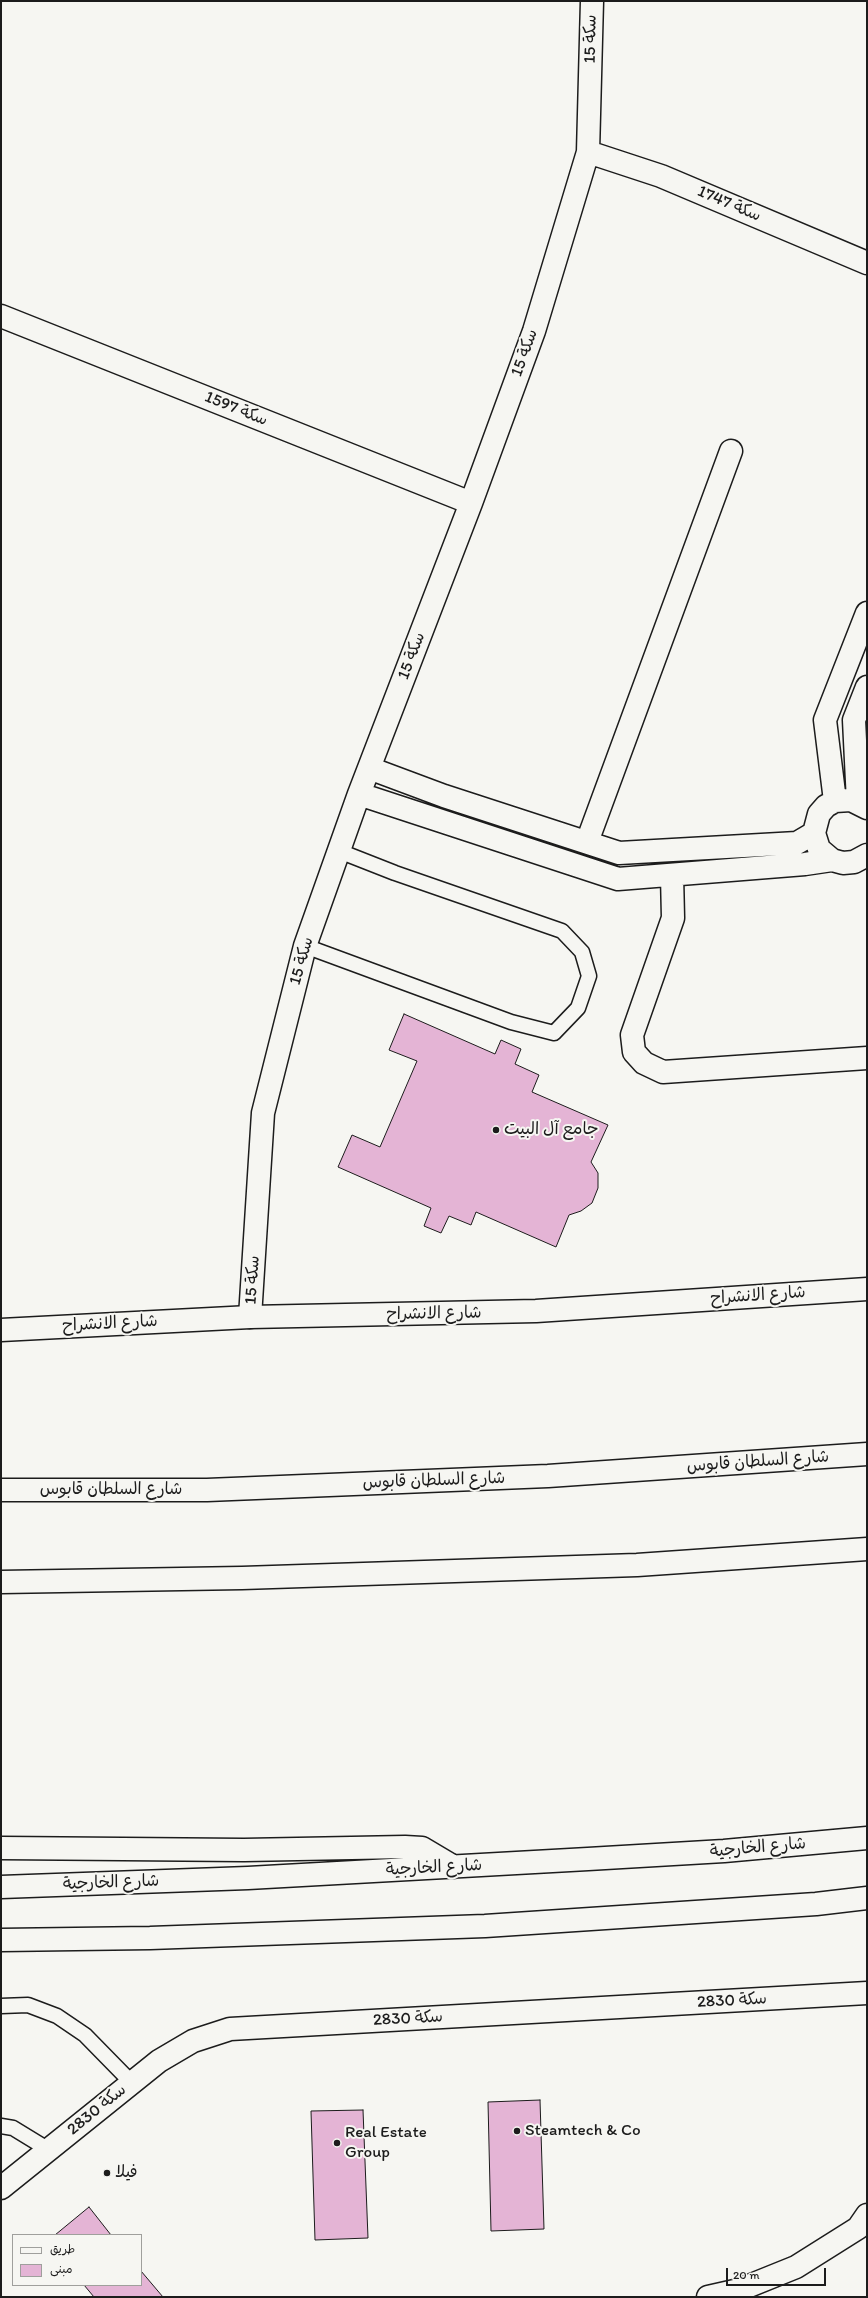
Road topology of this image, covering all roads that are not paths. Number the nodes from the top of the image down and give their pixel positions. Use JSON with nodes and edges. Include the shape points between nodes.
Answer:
{"nodes":[{"id":1,"x":592,"y":1,"type":"edge"},
{"id":2,"x":588,"y":152,"type":"junction"},
{"id":3,"x":867,"y":262,"type":"edge"},
{"id":4,"x":1,"y":316,"type":"edge"},
{"id":5,"x":731,"y":451,"type":"dead end"},
{"id":6,"x":471,"y":503,"type":"junction"},
{"id":7,"x":867,"y":613,"type":"edge"},
{"id":8,"x":867,"y":687,"type":"edge"},
{"id":9,"x":369,"y":768,"type":"junction"},
{"id":10,"x":359,"y":794,"type":"junction"},
{"id":11,"x":835,"y":802,"type":"junction"},
{"id":12,"x":863,"y":805,"type":"edge"},
{"id":13,"x":814,"y":833,"type":"junction"},
{"id":14,"x":587,"y":842,"type":"junction"},
{"id":15,"x":338,"y":851,"type":"junction"},
{"id":16,"x":866,"y":857,"type":"edge"},
{"id":17,"x":832,"y":860,"type":"junction"},
{"id":18,"x":672,"y":875,"type":"junction"},
{"id":19,"x":305,"y":946,"type":"junction"},
{"id":20,"x":867,"y":1058,"type":"edge"},
{"id":21,"x":867,"y":1289,"type":"edge"},
{"id":22,"x":250,"y":1317,"type":"junction"},
{"id":23,"x":1,"y":1330,"type":"edge"},
{"id":24,"x":867,"y":1454,"type":"edge"},
{"id":25,"x":1,"y":1490,"type":"edge"},
{"id":26,"x":867,"y":1549,"type":"edge"},
{"id":27,"x":1,"y":1582,"type":"edge"},
{"id":28,"x":867,"y":1838,"type":"edge"},
{"id":29,"x":1,"y":1848,"type":"edge"},
{"id":30,"x":454,"y":1867,"type":"junction"},
{"id":31,"x":1,"y":1887,"type":"edge"},
{"id":32,"x":867,"y":1898,"type":"edge"},
{"id":33,"x":1,"y":1940,"type":"edge"},
{"id":34,"x":867,"y":1993,"type":"edge"},
{"id":35,"x":1,"y":2006,"type":"edge"},
{"id":36,"x":132,"y":2083,"type":"junction"},
{"id":37,"x":1,"y":2126,"type":"edge"},
{"id":38,"x":49,"y":2150,"type":"junction"},
{"id":39,"x":1,"y":2188,"type":"edge"},
{"id":40,"x":867,"y":2216,"type":"edge"},
{"id":41,"x":708,"y":2297,"type":"edge"}],
"edges":[{"from":1,"to":2,"type":"main road","name":"سكة 15"},
{"from":2,"to":3,"type":"main road","name":"سكة 1747","via":[[661,176]]},
{"from":2,"to":6,"type":"main road","name":"سكة 15","via":[[534,331]]},
{"from":4,"to":6,"type":"main road","name":"سكة 1597"},
{"from":5,"to":14,"type":"main road"},
{"from":6,"to":9,"type":"main road","name":"سكة 15"},
{"from":7,"to":11,"type":"main road","via":[[825,720]]},
{"from":8,"to":12,"type":"main road","via":[[854,720]]},
{"from":9,"to":10,"type":"main road","name":"سكة 15"},
{"from":9,"to":14,"type":"main road","via":[[444,796]]},
{"from":10,"to":15,"type":"main road","name":"سكة 15"},
{"from":10,"to":18,"type":"main road","via":[[618,879]]},
{"from":11,"to":12,"type":"main road","via":[[843,800]]},
{"from":11,"to":13,"type":"main road","via":[[826,806],[819,814]]},
{"from":13,"to":14,"type":"main road","via":[[797,843],[619,853]]},
{"from":13,"to":17,"type":"main road","via":[[819,849]]},
{"from":15,"to":19,"type":"main road","name":"سكة 15"},
{"from":15,"to":19,"type":"lane","via":[[562,931],[582,952],[589,976],[578,1008],[554,1033],[511,1022]]},
{"from":16,"to":17,"type":"main road","via":[[843,863]]},
{"from":17,"to":18,"type":"main road"},
{"from":18,"to":20,"type":"main road","via":[[673,918],[632,1035],[634,1052],[644,1063],[663,1072]]},
{"from":19,"to":22,"type":"main road","name":"سكة 15","via":[[263,1113]]},
{"from":21,"to":22,"type":"main road","name":"شارع الانشراح","via":[[536,1312]]},
{"from":22,"to":23,"type":"main road","name":"شارع الانشراح"},
{"from":24,"to":25,"type":"main road","name":"شارع السلطان قابوس","via":[[548,1476],[231,1489]]},
{"from":26,"to":27,"type":"main road","via":[[637,1566],[242,1578]]},
{"from":28,"to":30,"type":"main road","name":"شارع الخارجية","via":[[724,1851]]},
{"from":29,"to":30,"type":"main road","via":[[244,1850],[405,1847],[422,1848]]},
{"from":30,"to":31,"type":"main road","name":"شارع الخارجية"},
{"from":32,"to":33,"type":"main road","via":[[816,1904],[485,1926],[150,1938]]},
{"from":34,"to":36,"type":"main road","name":"سكة 2830","via":[[230,2029],[193,2041],[159,2061]]},
{"from":35,"to":36,"type":"lane","via":[[28,2005],[56,2016],[85,2035]]},
{"from":36,"to":38,"type":"main road","name":"سكة 2830"},
{"from":37,"to":38,"type":"lane","via":[[13,2128]]},
{"from":38,"to":39,"type":"main road","name":"سكة 2830"},
{"from":40,"to":41,"type":"main road","via":[[858,2228],[796,2267],[739,2290]]}]}
